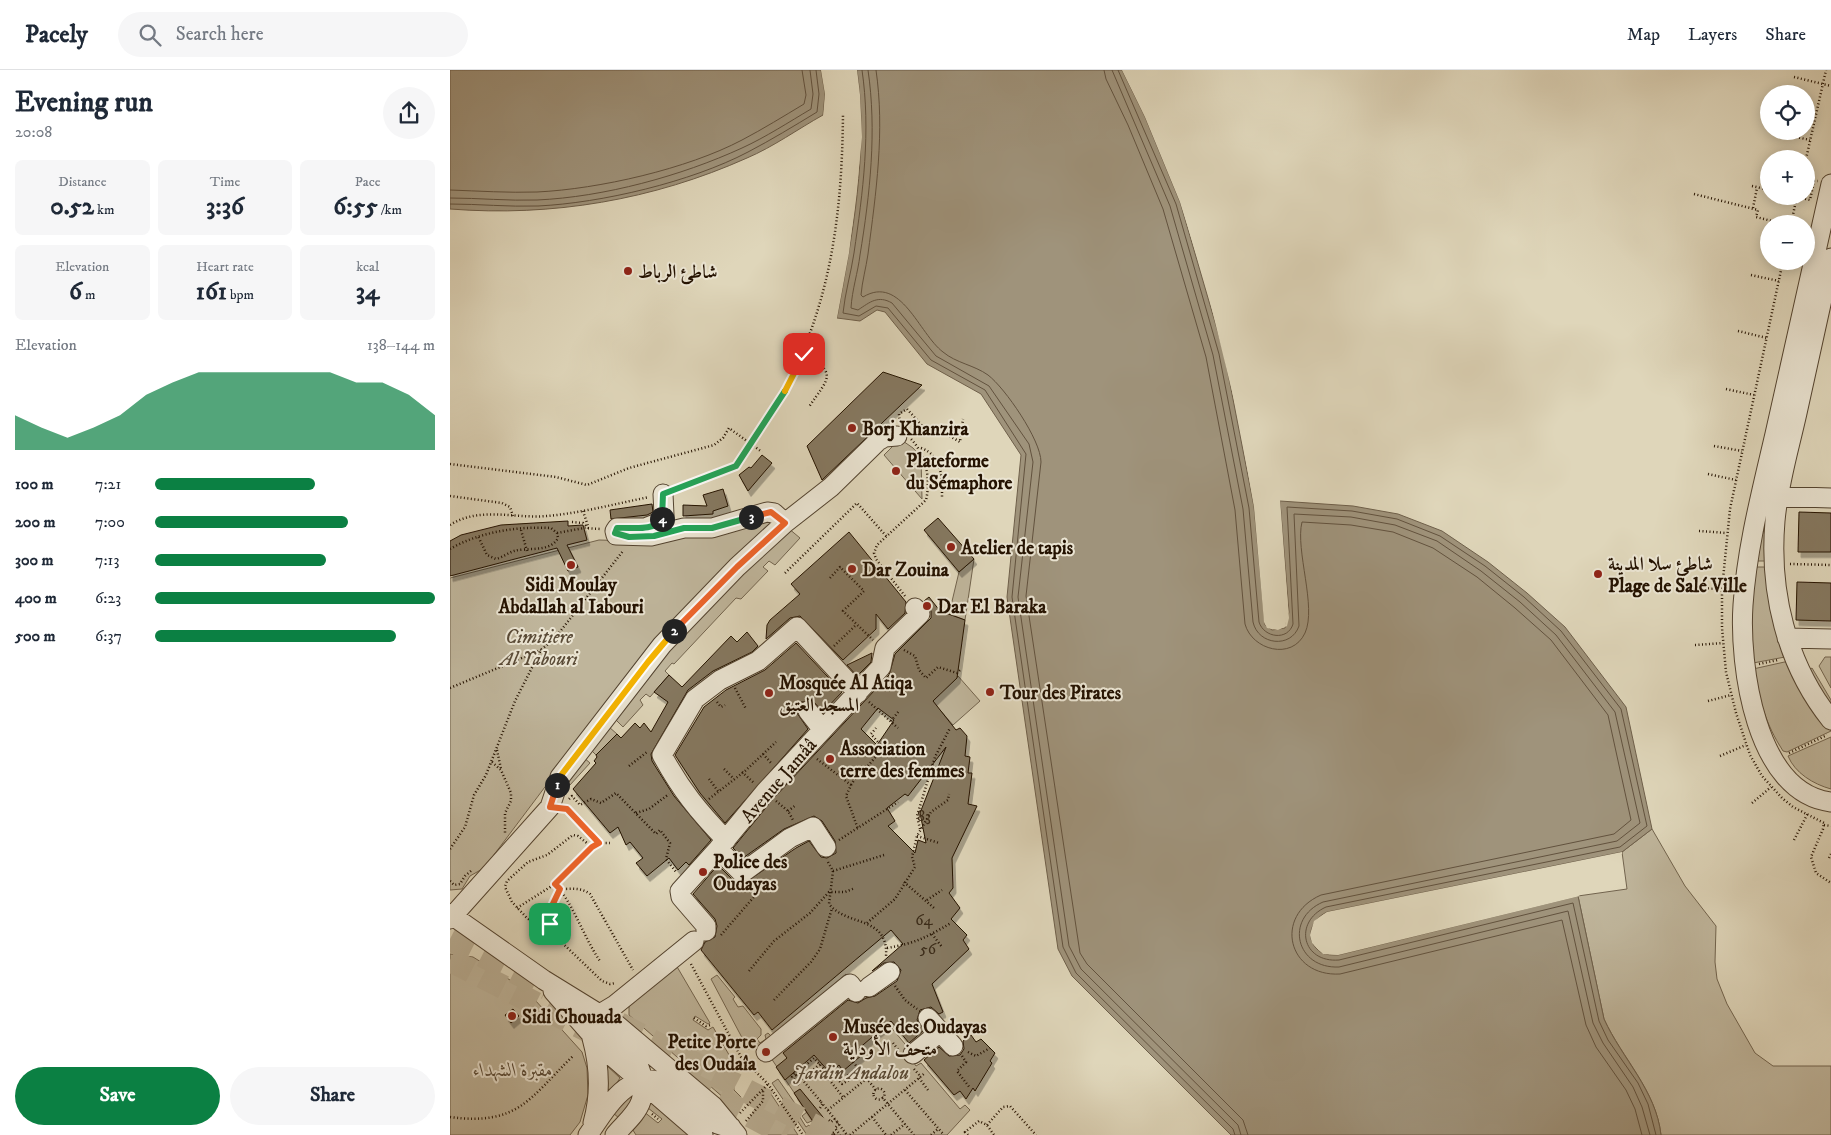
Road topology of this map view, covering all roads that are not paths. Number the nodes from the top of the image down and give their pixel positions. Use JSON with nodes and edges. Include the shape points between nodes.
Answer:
{"nodes":[{"id":1,"x":1831,"y":184,"type":"edge"},
{"id":2,"x":1831,"y":258,"type":"edge"},
{"id":3,"x":903,"y":433,"type":"road end"},
{"id":4,"x":663,"y":494,"type":"road end"},
{"id":5,"x":1770,"y":496,"type":"junction"},
{"id":6,"x":1831,"y":498,"type":"edge"},
{"id":7,"x":785,"y":523,"type":"junction"},
{"id":8,"x":916,"y":608,"type":"road end"},
{"id":9,"x":1787,"y":638,"type":"junction"},
{"id":10,"x":1831,"y":639,"type":"edge"},
{"id":11,"x":858,"y":693,"type":"junction"},
{"id":12,"x":808,"y":711,"type":"dead end"},
{"id":13,"x":1831,"y":720,"type":"edge"},
{"id":14,"x":822,"y":730,"type":"junction"},
{"id":15,"x":1824,"y":800,"type":"edge"},
{"id":16,"x":722,"y":844,"type":"junction"},
{"id":17,"x":827,"y":854,"type":"road end"},
{"id":18,"x":451,"y":916,"type":"edge"},
{"id":19,"x":890,"y":972,"type":"road end"},
{"id":20,"x":544,"y":980,"type":"junction"},
{"id":21,"x":600,"y":1014,"type":"junction"},
{"id":22,"x":592,"y":1038,"type":"junction"},
{"id":23,"x":905,"y":1051,"type":"road end"},
{"id":24,"x":957,"y":1051,"type":"road end"},
{"id":25,"x":766,"y":1052,"type":"dead end"},
{"id":26,"x":642,"y":1082,"type":"junction"},
{"id":27,"x":738,"y":1125,"type":"edge"},
{"id":28,"x":590,"y":1133,"type":"edge"},
{"id":29,"x":615,"y":1135,"type":"edge"},
{"id":30,"x":703,"y":1135,"type":"edge"}],
"edges":[{"from":1,"to":5,"type":"street"},
{"from":2,"to":5,"type":"street"},
{"from":3,"to":7,"type":"street","via":[[878,441],[832,487]]},
{"from":4,"to":7,"type":"street","via":[[664,515],[660,522],[645,528],[617,528],[616,535],[654,536],[684,528],[712,528],[767,512],[774,513]]},
{"from":5,"to":6,"type":"street"},
{"from":5,"to":9,"type":"street","via":[[1775,519],[1776,590]]},
{"from":5,"to":15,"type":"street","via":[[1746,576],[1745,667],[1755,716],[1774,760],[1794,784]]},
{"from":7,"to":18,"type":"street","via":[[737,567],[653,656],[560,777],[550,807]]},
{"from":8,"to":11,"type":"street","name":"Avenue Jamââ","via":[[920,614],[887,645],[881,668]]},
{"from":9,"to":10,"type":"street"},
{"from":9,"to":13,"type":"street","via":[[1810,688]]},
{"from":11,"to":14,"type":"street","name":"Avenue Jamââ"},
{"from":11,"to":16,"type":"street","via":[[797,627],[758,661],[706,689],[695,699],[662,755]]},
{"from":12,"to":14,"type":"street"},
{"from":14,"to":16,"type":"street","name":"Avenue Jamââ","via":[[764,792]]},
{"from":16,"to":17,"type":"street","via":[[742,873],[790,838],[813,827]]},
{"from":16,"to":21,"type":"street","name":"Avenue Jamââ","via":[[680,891],[704,924],[707,936]]},
{"from":18,"to":20,"type":"street"},
{"from":19,"to":25,"type":"street","via":[[862,989],[850,984]]},
{"from":20,"to":21,"type":"street"},
{"from":20,"to":22,"type":"street"},
{"from":21,"to":26,"type":"street","via":[[603,1023],[633,1053]]},
{"from":21,"to":27,"type":"street"},
{"from":22,"to":26,"type":"street"},
{"from":22,"to":28,"type":"street","via":[[598,1062],[599,1088]]},
{"from":23,"to":24,"type":"street","via":[[934,1025]]},
{"from":26,"to":27,"type":"street","via":[[654,1081],[665,1085],[718,1125]]},
{"from":26,"to":28,"type":"street","via":[[621,1090]]},
{"from":26,"to":29,"type":"street","via":[[641,1101]]},
{"from":26,"to":30,"type":"street"}]}
